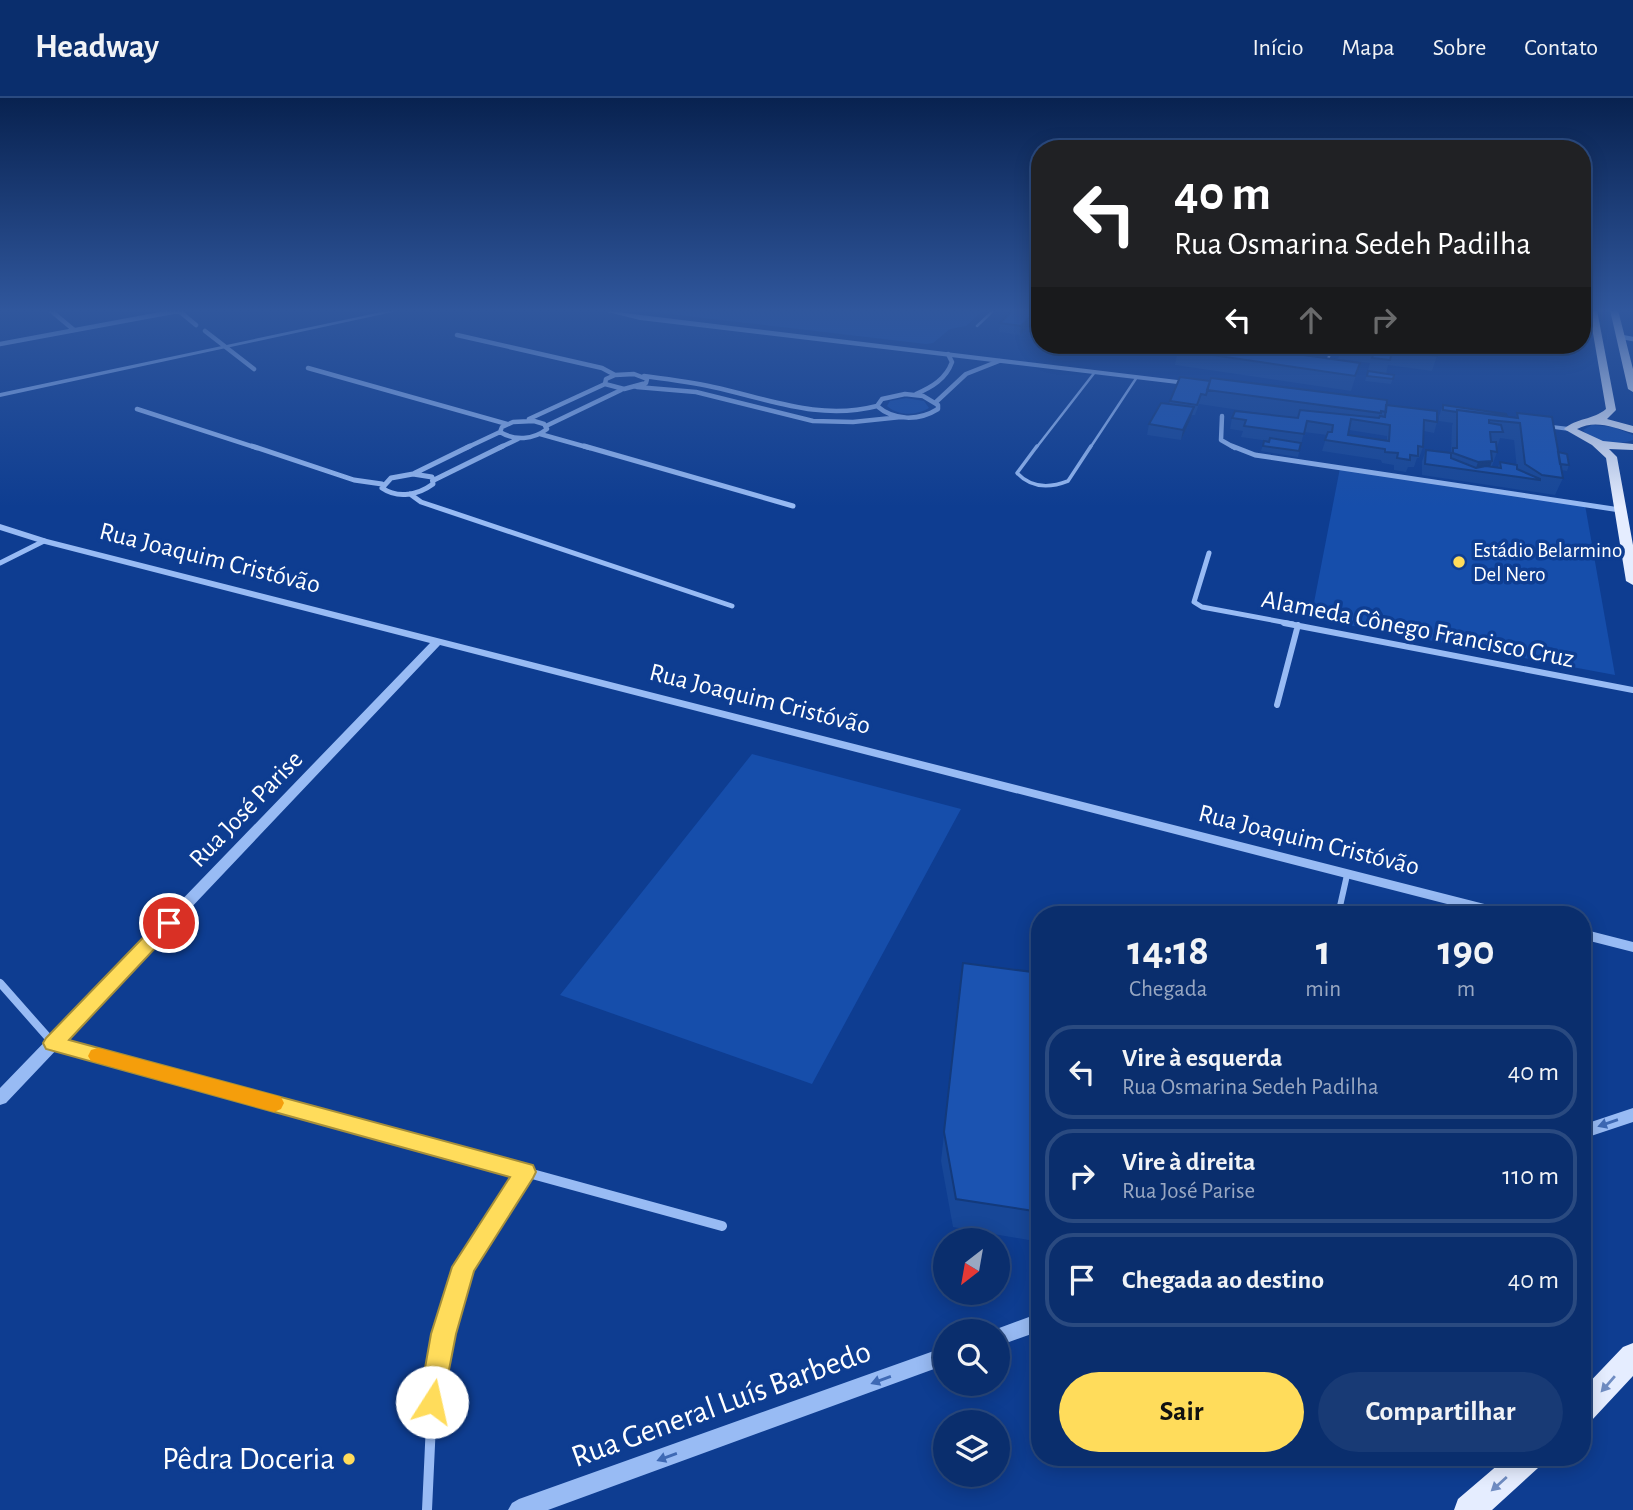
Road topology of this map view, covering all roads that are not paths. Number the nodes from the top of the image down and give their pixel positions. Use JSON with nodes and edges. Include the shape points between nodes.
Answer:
{"nodes":[{"id":1,"x":88,"y":376,"type":"edge"},
{"id":2,"x":335,"y":376,"type":"edge"},
{"id":3,"x":613,"y":376,"type":"edge"},
{"id":4,"x":644,"y":376,"type":"joint"},
{"id":5,"x":943,"y":376,"type":"edge"},
{"id":6,"x":964,"y":376,"type":"edge"},
{"id":7,"x":1092,"y":376,"type":"edge"},
{"id":8,"x":1128,"y":376,"type":"edge"},
{"id":9,"x":1605,"y":376,"type":"edge"},
{"id":10,"x":1137,"y":377,"type":"junction"},
{"id":11,"x":605,"y":384,"type":"junction"},
{"id":12,"x":932,"y":386,"type":"junction"},
{"id":13,"x":1204,"y":386,"type":"edge"},
{"id":14,"x":637,"y":387,"type":"junction"},
{"id":15,"x":624,"y":389,"type":"junction"},
{"id":16,"x":948,"y":389,"type":"junction"},
{"id":17,"x":0,"y":395,"type":"edge"},
{"id":18,"x":914,"y":395,"type":"junction"},
{"id":19,"x":936,"y":402,"type":"junction"},
{"id":20,"x":877,"y":406,"type":"junction"},
{"id":21,"x":137,"y":409,"type":"dead end"},
{"id":22,"x":1222,"y":416,"type":"dead end"},
{"id":23,"x":901,"y":417,"type":"junction"},
{"id":24,"x":527,"y":420,"type":"junction"},
{"id":25,"x":1599,"y":420,"type":"junction"},
{"id":26,"x":507,"y":424,"type":"junction"},
{"id":27,"x":1529,"y":424,"type":"edge"},
{"id":28,"x":546,"y":426,"type":"junction"},
{"id":29,"x":1569,"y":429,"type":"junction"},
{"id":30,"x":1633,"y":430,"type":"edge"},
{"id":31,"x":500,"y":432,"type":"junction"},
{"id":32,"x":540,"y":434,"type":"junction"},
{"id":33,"x":520,"y":438,"type":"junction"},
{"id":34,"x":1598,"y":445,"type":"junction"},
{"id":35,"x":1632,"y":449,"type":"edge"},
{"id":36,"x":413,"y":474,"type":"junction"},
{"id":37,"x":434,"y":480,"type":"junction"},
{"id":38,"x":382,"y":484,"type":"junction"},
{"id":39,"x":410,"y":494,"type":"junction"},
{"id":40,"x":793,"y":506,"type":"dead end"},
{"id":41,"x":1620,"y":510,"type":"junction"},
{"id":42,"x":0,"y":527,"type":"edge"},
{"id":43,"x":44,"y":541,"type":"junction"},
{"id":44,"x":1209,"y":553,"type":"dead end"},
{"id":45,"x":0,"y":563,"type":"edge"},
{"id":46,"x":1633,"y":581,"type":"edge"},
{"id":47,"x":732,"y":606,"type":"dead end"},
{"id":48,"x":1298,"y":625,"type":"junction"},
{"id":49,"x":437,"y":642,"type":"junction"},
{"id":50,"x":1633,"y":690,"type":"edge"},
{"id":51,"x":1277,"y":705,"type":"dead end"},
{"id":52,"x":1347,"y":875,"type":"junction"},
{"id":53,"x":1340,"y":906,"type":"edge"},
{"id":54,"x":1472,"y":906,"type":"edge"},
{"id":55,"x":1591,"y":936,"type":"edge"},
{"id":56,"x":1633,"y":947,"type":"edge"},
{"id":57,"x":0,"y":984,"type":"edge"},
{"id":58,"x":53,"y":1043,"type":"junction"},
{"id":59,"x":0,"y":1098,"type":"edge"},
{"id":60,"x":1633,"y":1115,"type":"edge"},
{"id":61,"x":1591,"y":1129,"type":"edge"},
{"id":62,"x":525,"y":1172,"type":"junction"},
{"id":63,"x":722,"y":1226,"type":"dead end"},
{"id":64,"x":1031,"y":1325,"type":"edge"},
{"id":65,"x":1010,"y":1333,"type":"edge"},
{"id":66,"x":1633,"y":1356,"type":"edge"},
{"id":67,"x":933,"y":1360,"type":"edge"},
{"id":68,"x":1591,"y":1400,"type":"edge"},
{"id":69,"x":1519,"y":1466,"type":"edge"},
{"id":70,"x":427,"y":1510,"type":"edge"},
{"id":71,"x":519,"y":1510,"type":"edge"},
{"id":72,"x":1469,"y":1510,"type":"edge"}],
"edges":[{"from":1,"to":17,"type":"street"},
{"from":2,"to":26,"type":"street"},
{"from":3,"to":11,"type":"street"},
{"from":4,"to":14,"type":"street","via":[[647,381]]},
{"from":4,"to":20,"type":"street","via":[[820,412],[855,413]]},
{"from":5,"to":12,"type":"street"},
{"from":6,"to":16,"type":"street"},
{"from":7,"to":10,"type":"lane","via":[[1017,473],[1023,480],[1044,485],[1068,481]]},
{"from":8,"to":10,"type":"street"},
{"from":9,"to":25,"type":"main road","via":[[1611,410]]},
{"from":10,"to":13,"type":"street"},
{"from":11,"to":15,"type":"street"},
{"from":11,"to":24,"type":"street"},
{"from":12,"to":16,"type":"street"},
{"from":12,"to":18,"type":"street"},
{"from":14,"to":15,"type":"street"},
{"from":14,"to":23,"type":"street","via":[[696,392],[813,421]]},
{"from":15,"to":28,"type":"street"},
{"from":16,"to":19,"type":"street"},
{"from":18,"to":19,"type":"street"},
{"from":18,"to":20,"type":"street","via":[[888,397]]},
{"from":19,"to":23,"type":"street","via":[[938,409],[928,415]]},
{"from":20,"to":23,"type":"street"},
{"from":21,"to":38,"type":"street","via":[[354,480]]},
{"from":22,"to":41,"type":"street","via":[[1221,440],[1255,455]]},
{"from":24,"to":26,"type":"street"},
{"from":24,"to":28,"type":"street"},
{"from":25,"to":29,"type":"main road","via":[[1578,422]]},
{"from":25,"to":30,"type":"main road"},
{"from":26,"to":31,"type":"street"},
{"from":27,"to":29,"type":"street"},
{"from":28,"to":32,"type":"street"},
{"from":29,"to":34,"type":"main road"},
{"from":31,"to":33,"type":"street"},
{"from":31,"to":36,"type":"street"},
{"from":32,"to":33,"type":"street"},
{"from":32,"to":40,"type":"street"},
{"from":33,"to":37,"type":"street"},
{"from":34,"to":35,"type":"main road"},
{"from":34,"to":41,"type":"main road","via":[[1611,457]]},
{"from":36,"to":37,"type":"street"},
{"from":36,"to":38,"type":"street"},
{"from":37,"to":39,"type":"street","via":[[430,487]]},
{"from":38,"to":39,"type":"street","via":[[388,493]]},
{"from":39,"to":47,"type":"street","via":[[421,502]]},
{"from":41,"to":46,"type":"main road"},
{"from":42,"to":43,"type":"street","name":"Rua Joaquim Cristóvão"},
{"from":43,"to":45,"type":"street"},
{"from":43,"to":49,"type":"street","name":"Rua Joaquim Cristóvão"},
{"from":44,"to":48,"type":"street","name":"Alameda Cônego Francisco Cruz","via":[[1196,604]]},
{"from":48,"to":50,"type":"street","name":"Alameda Cônego Francisco Cruz"},
{"from":48,"to":51,"type":"street"},
{"from":49,"to":52,"type":"street","name":"Rua Joaquim Cristóvão"},
{"from":49,"to":58,"type":"street","name":"Rua José Parise"},
{"from":52,"to":53,"type":"lane"},
{"from":52,"to":54,"type":"street","name":"Rua Joaquim Cristóvão"},
{"from":55,"to":56,"type":"street"},
{"from":57,"to":58,"type":"street"},
{"from":58,"to":59,"type":"street","name":"Rua José Parise"},
{"from":58,"to":62,"type":"street"},
{"from":60,"to":61,"type":"street","one_way":true},
{"from":62,"to":63,"type":"street"},
{"from":62,"to":70,"type":"street","via":[[463,1267],[444,1334],[432,1402]]},
{"from":64,"to":65,"type":"street"},
{"from":66,"to":68,"type":"main road","one_way":true},
{"from":67,"to":71,"type":"street","name":"Rua General Luís Barbedo","one_way":true},
{"from":69,"to":72,"type":"main road","one_way":true}]}
